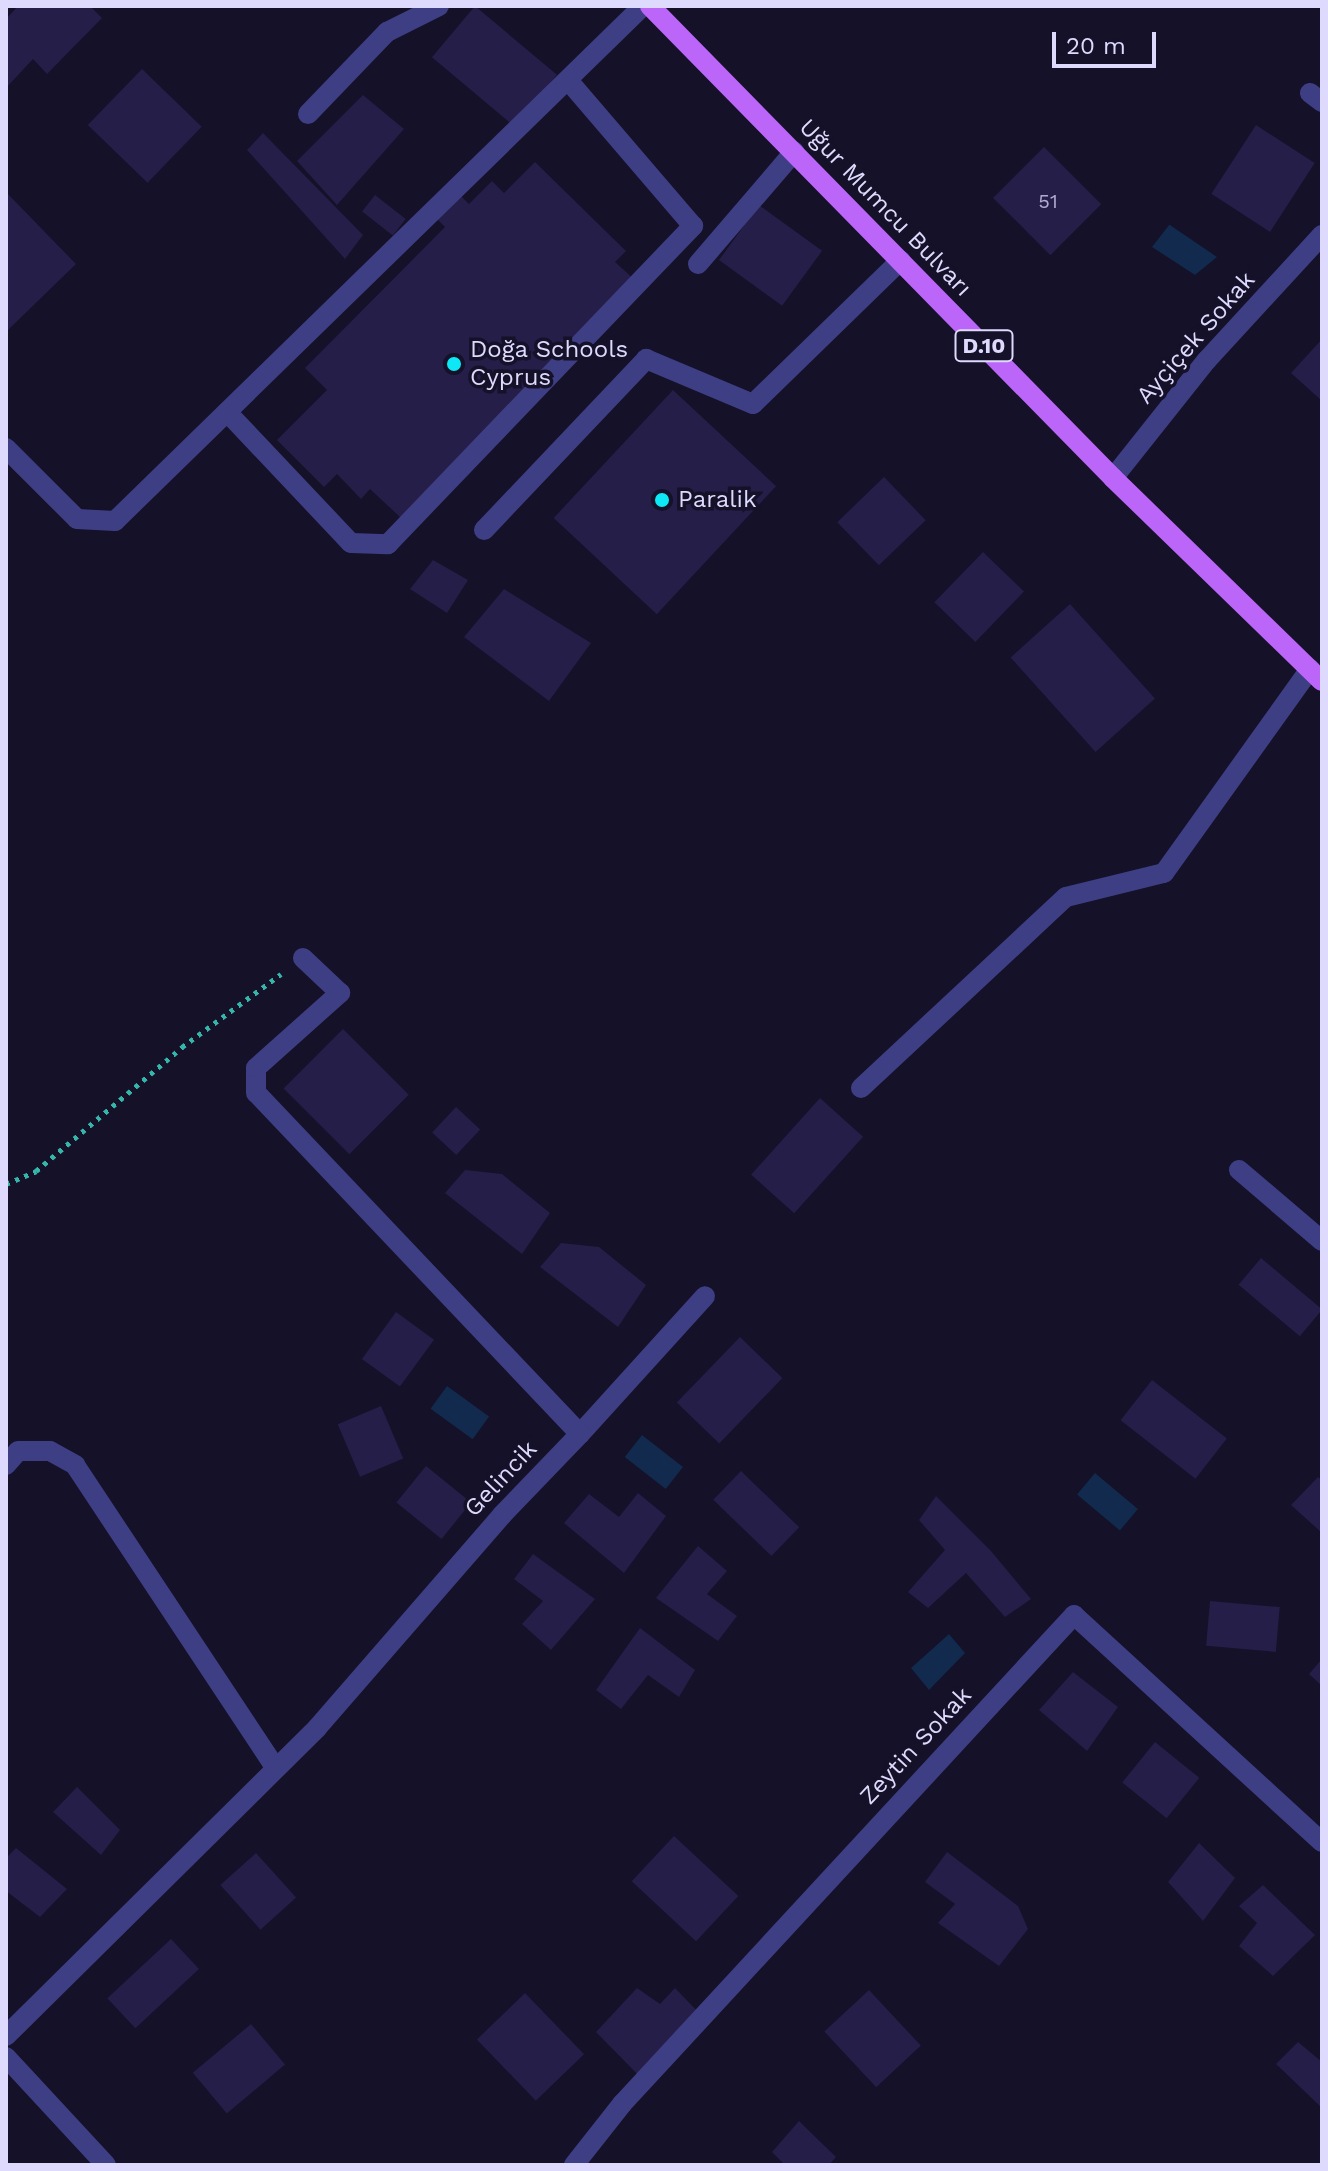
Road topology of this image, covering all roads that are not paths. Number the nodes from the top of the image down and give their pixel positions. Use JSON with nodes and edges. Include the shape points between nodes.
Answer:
{"nodes":[{"id":1,"x":439,"y":6,"type":"edge"},
{"id":2,"x":643,"y":6,"type":"edge"},
{"id":3,"x":650,"y":6,"type":"edge"},
{"id":4,"x":568,"y":80,"type":"junction"},
{"id":5,"x":308,"y":114,"type":"dead end"},
{"id":6,"x":794,"y":152,"type":"junction"},
{"id":7,"x":1322,"y":235,"type":"edge"},
{"id":8,"x":901,"y":260,"type":"junction"},
{"id":9,"x":698,"y":264,"type":"dead end"},
{"id":10,"x":227,"y":412,"type":"junction"},
{"id":11,"x":6,"y":448,"type":"edge"},
{"id":12,"x":1113,"y":478,"type":"junction"},
{"id":13,"x":484,"y":530,"type":"dead end"},
{"id":14,"x":1316,"y":675,"type":"edge"},
{"id":15,"x":303,"y":958,"type":"road end"},
{"id":16,"x":861,"y":1088,"type":"dead end"},
{"id":17,"x":1239,"y":1170,"type":"dead end"},
{"id":18,"x":1322,"y":1241,"type":"edge"},
{"id":19,"x":705,"y":1296,"type":"dead end"},
{"id":20,"x":580,"y":1434,"type":"junction"},
{"id":21,"x":6,"y":1465,"type":"edge"},
{"id":22,"x":275,"y":1767,"type":"junction"},
{"id":23,"x":1322,"y":1842,"type":"edge"},
{"id":24,"x":6,"y":2036,"type":"edge"},
{"id":25,"x":6,"y":2057,"type":"edge"},
{"id":26,"x":106,"y":2165,"type":"edge"},
{"id":27,"x":574,"y":2165,"type":"edge"}],
"edges":[{"from":1,"to":5,"type":"street","via":[[387,32]]},
{"from":2,"to":4,"type":"street"},
{"from":3,"to":6,"type":"main road","name":"Uğur Mumcu Bulvarı","number":"D.10"},
{"from":4,"to":10,"type":"street"},
{"from":4,"to":10,"type":"street","via":[[693,226],[388,544],[351,543]]},
{"from":6,"to":8,"type":"main road","name":"Uğur Mumcu Bulvarı","number":"D.10"},
{"from":6,"to":9,"type":"street"},
{"from":7,"to":12,"type":"street","name":"Ayçiçek Sokak","via":[[1207,360]]},
{"from":8,"to":12,"type":"main road","name":"Uğur Mumcu Bulvarı","number":"D.10"},
{"from":8,"to":13,"type":"street","via":[[753,404],[646,359]]},
{"from":10,"to":11,"type":"street","via":[[115,521],[77,519]]},
{"from":12,"to":14,"type":"main road","name":"Uğur Mumcu Bulvarı","number":"D.10"},
{"from":14,"to":16,"type":"street","via":[[1164,873],[1066,897]]},
{"from":15,"to":20,"type":"street","via":[[340,993],[256,1068],[256,1093]]},
{"from":17,"to":18,"type":"street"},
{"from":19,"to":20,"type":"street","name":"Gelincik"},
{"from":20,"to":22,"type":"street","name":"Gelincik","via":[[483,1536],[376,1666]]},
{"from":21,"to":22,"type":"street","via":[[18,1451],[50,1451],[75,1465]]},
{"from":22,"to":24,"type":"street","name":"Gelincik"},
{"from":23,"to":27,"type":"street","name":"Zeytin Sokak","via":[[1074,1615],[629,2096]]},
{"from":25,"to":26,"type":"street"}]}
